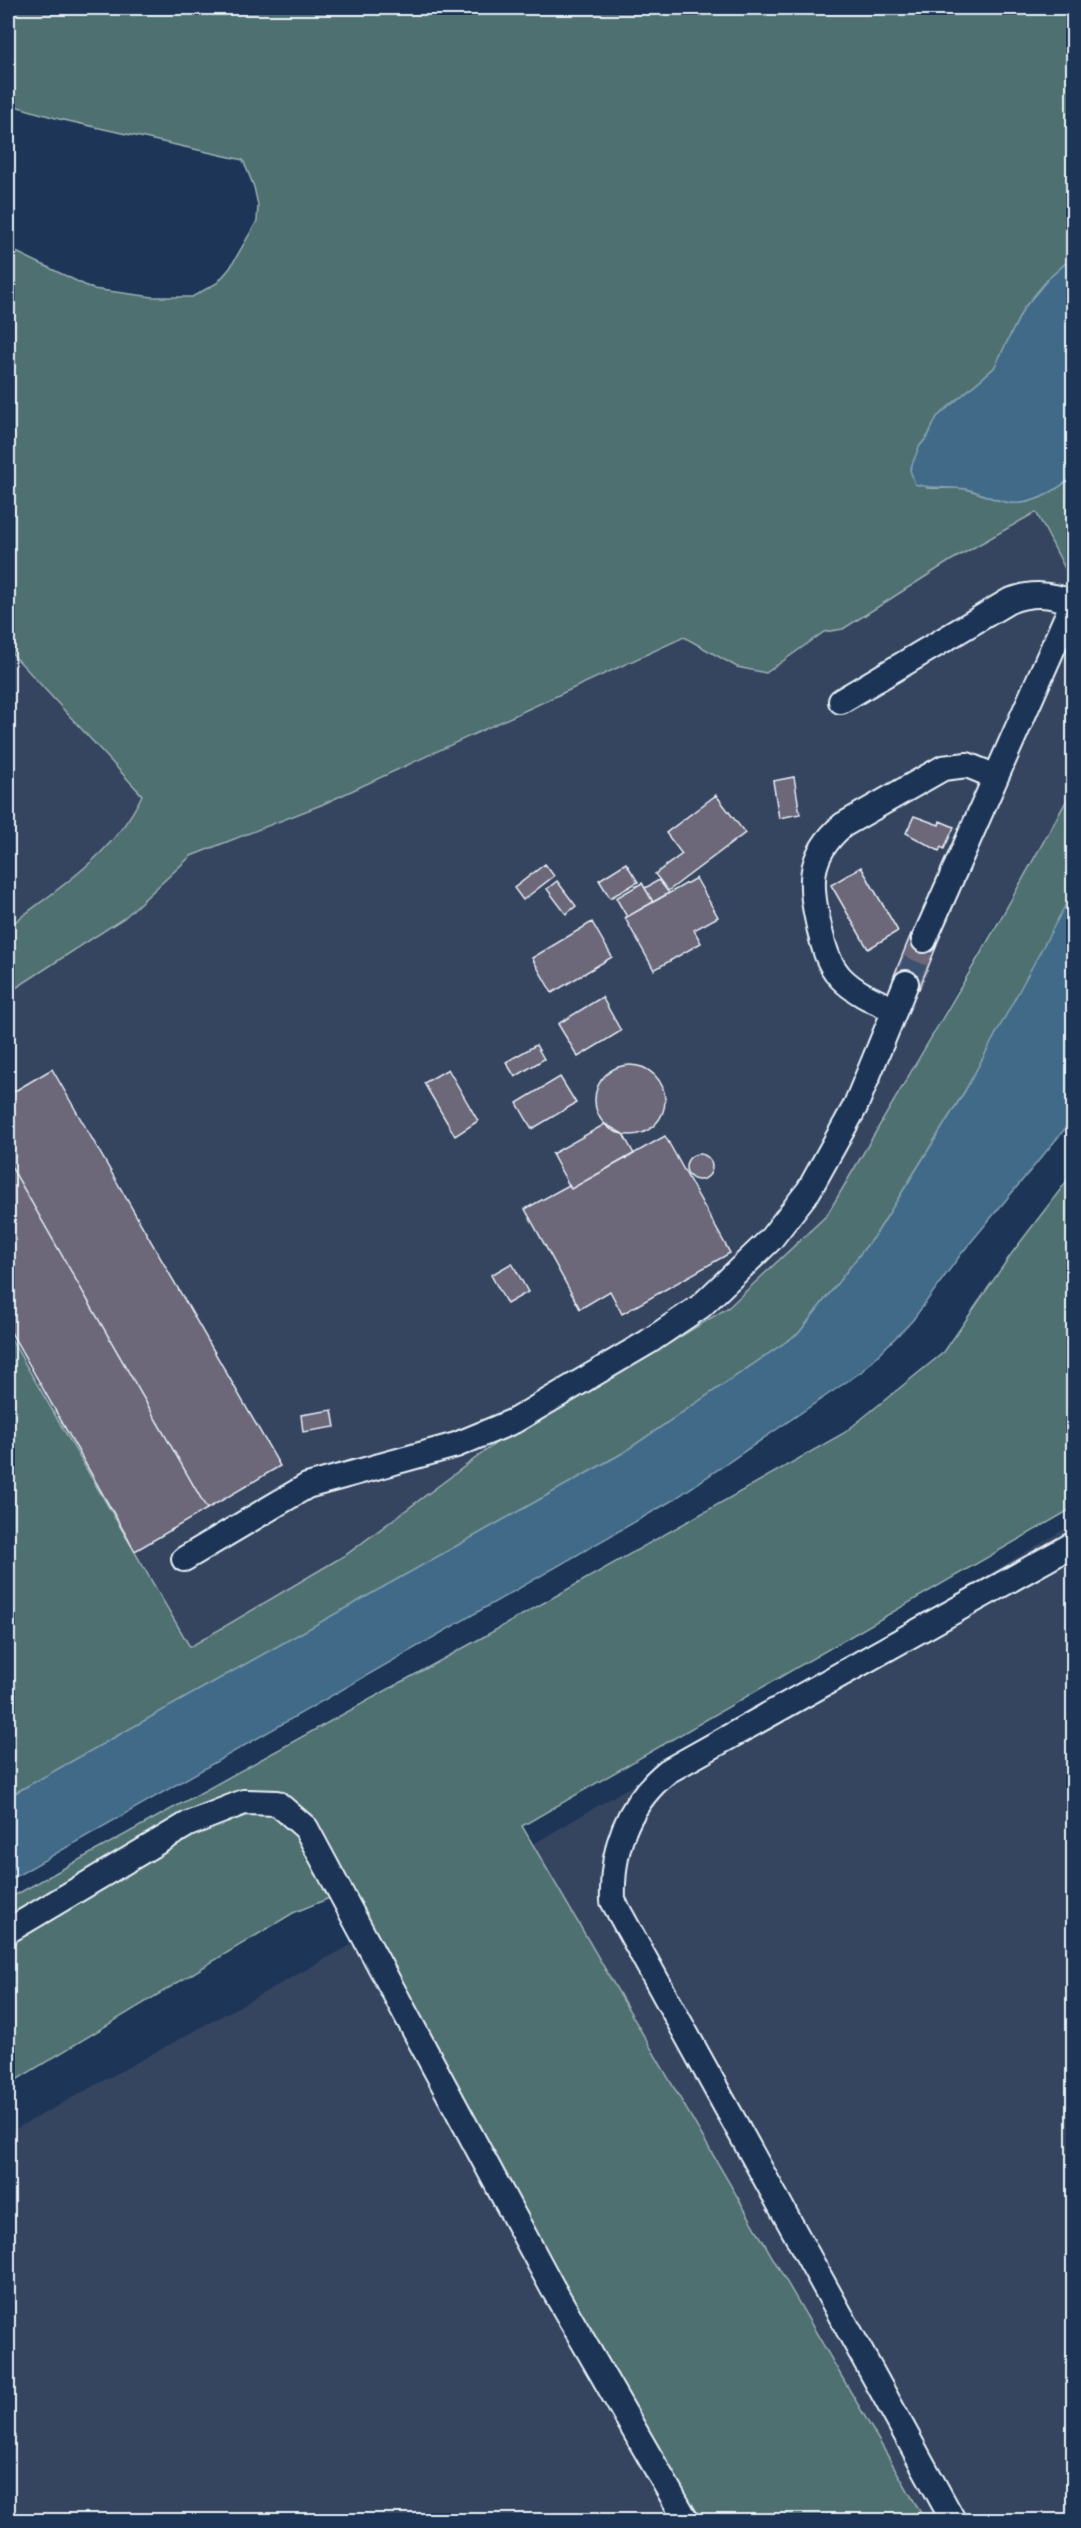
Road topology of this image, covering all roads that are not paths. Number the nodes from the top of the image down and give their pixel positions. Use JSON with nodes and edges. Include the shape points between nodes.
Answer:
{"nodes":[{"id":1,"x":1073,"y":601,"type":"edge"},
{"id":2,"x":841,"y":701,"type":"dead end"},
{"id":3,"x":994,"y":776,"type":"junction"},
{"id":4,"x":924,"y":940,"type":"tunnel mouth"},
{"id":5,"x":906,"y":983,"type":"tunnel mouth"},
{"id":6,"x":895,"y":1010,"type":"junction"},
{"id":7,"x":1074,"y":1544,"type":"edge"},
{"id":8,"x":184,"y":1559,"type":"dead end"},
{"id":9,"x":8,"y":1931,"type":"edge"},
{"id":10,"x":686,"y":2520,"type":"edge"},
{"id":11,"x":953,"y":2520,"type":"edge"}],
"edges":[{"from":1,"to":2,"type":"lane","via":[[1043,594],[1010,601]]},
{"from":1,"to":3,"type":"lane"},
{"from":3,"to":4,"type":"lane"},
{"from":3,"to":6,"type":"lane","via":[[967,765],[944,768],[843,825],[818,855],[813,897],[826,956],[846,983]]},
{"from":5,"to":6,"type":"lane"},
{"from":6,"to":8,"type":"lane","via":[[850,1116],[809,1190],[763,1248],[700,1305],[648,1342],[514,1421],[456,1445],[308,1486]]},
{"from":7,"to":11,"type":"lane","via":[[669,1771],[638,1802],[618,1843],[612,1872],[613,1901]]},
{"from":9,"to":10,"type":"lane","via":[[188,1824],[244,1802],[277,1803],[306,1828],[552,2287]]}]}
